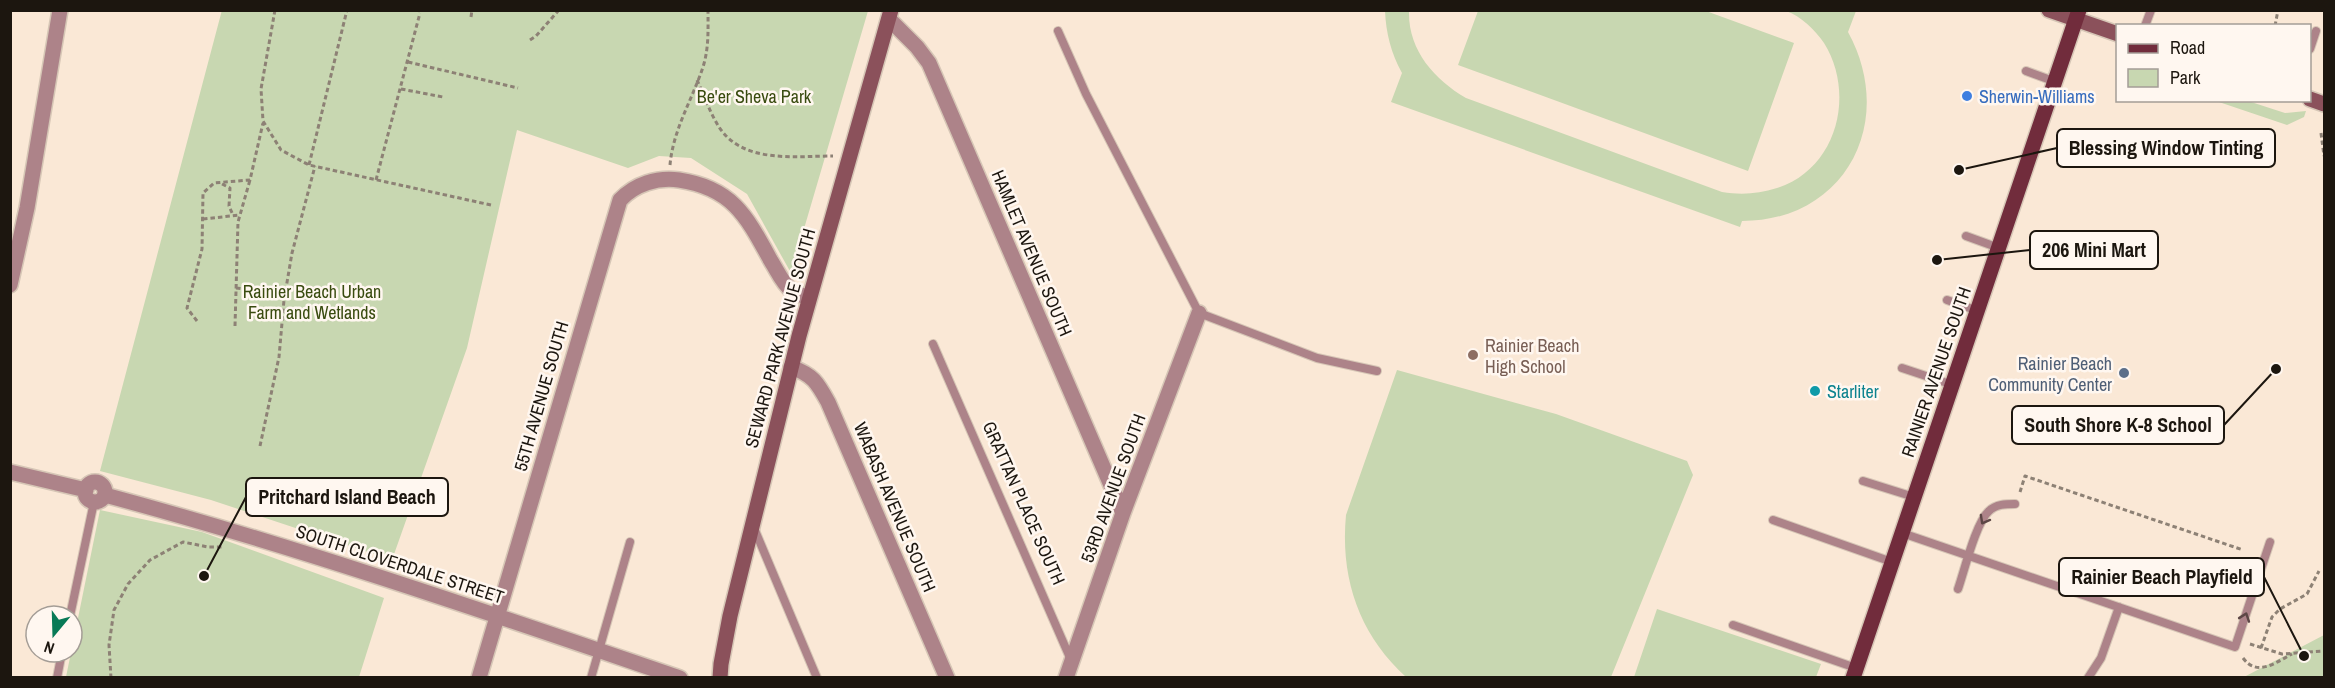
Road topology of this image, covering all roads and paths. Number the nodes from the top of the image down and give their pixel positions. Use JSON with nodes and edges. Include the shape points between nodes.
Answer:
{"nodes":[{"id":1,"x":60,"y":10,"type":"edge"},
{"id":2,"x":275,"y":10,"type":"edge"},
{"id":3,"x":347,"y":10,"type":"edge"},
{"id":4,"x":472,"y":10,"type":"edge"},
{"id":5,"x":559,"y":10,"type":"edge"},
{"id":6,"x":708,"y":10,"type":"edge"},
{"id":7,"x":2049,"y":10,"type":"edge"},
{"id":8,"x":420,"y":13,"type":"dead end"},
{"id":9,"x":890,"y":15,"type":"edge"},
{"id":10,"x":2078,"y":15,"type":"edge"},
{"id":11,"x":471,"y":17,"type":"dead end"},
{"id":12,"x":1059,"y":31,"type":"dead end"},
{"id":13,"x":2316,"y":31,"type":"dead end"},
{"id":14,"x":2116,"y":33,"type":"edge"},
{"id":15,"x":530,"y":40,"type":"dead end"},
{"id":16,"x":2311,"y":46,"type":"edge"},
{"id":17,"x":408,"y":62,"type":"junction"},
{"id":18,"x":2026,"y":71,"type":"dead end"},
{"id":19,"x":697,"y":80,"type":"junction"},
{"id":20,"x":2056,"y":82,"type":"junction"},
{"id":21,"x":518,"y":88,"type":"dead end"},
{"id":22,"x":402,"y":89,"type":"junction"},
{"id":23,"x":443,"y":98,"type":"dead end"},
{"id":24,"x":263,"y":121,"type":"junction"},
{"id":25,"x":2321,"y":134,"type":"dead end"},
{"id":26,"x":2325,"y":156,"type":"edge"},
{"id":27,"x":849,"y":157,"type":"junction"},
{"id":28,"x":309,"y":165,"type":"junction"},
{"id":29,"x":315,"y":166,"type":"junction"},
{"id":30,"x":668,"y":178,"type":"junction"},
{"id":31,"x":250,"y":180,"type":"junction"},
{"id":32,"x":376,"y":180,"type":"junction"},
{"id":33,"x":220,"y":182,"type":"junction"},
{"id":34,"x":491,"y":205,"type":"dead end"},
{"id":35,"x":240,"y":215,"type":"junction"},
{"id":36,"x":232,"y":216,"type":"junction"},
{"id":37,"x":203,"y":219,"type":"junction"},
{"id":38,"x":1965,"y":236,"type":"dead end"},
{"id":39,"x":1999,"y":248,"type":"junction"},
{"id":40,"x":10,"y":285,"type":"edge"},
{"id":41,"x":237,"y":288,"type":"junction"},
{"id":42,"x":285,"y":294,"type":"junction"},
{"id":43,"x":809,"y":298,"type":"junction"},
{"id":44,"x":1947,"y":300,"type":"dead end"},
{"id":45,"x":1978,"y":311,"type":"junction"},
{"id":46,"x":1199,"y":313,"type":"junction"},
{"id":47,"x":197,"y":321,"type":"dead end"},
{"id":48,"x":235,"y":326,"type":"dead end"},
{"id":49,"x":933,"y":344,"type":"dead end"},
{"id":50,"x":791,"y":367,"type":"junction"},
{"id":51,"x":1902,"y":368,"type":"dead end"},
{"id":52,"x":1377,"y":371,"type":"dead end"},
{"id":53,"x":1953,"y":385,"type":"junction"},
{"id":54,"x":260,"y":446,"type":"dead end"},
{"id":55,"x":10,"y":472,"type":"edge"},
{"id":56,"x":1863,"y":481,"type":"dead end"},
{"id":57,"x":2019,"y":493,"type":"dead end"},
{"id":58,"x":95,"y":496,"type":"junction"},
{"id":59,"x":1914,"y":497,"type":"junction"},
{"id":60,"x":2015,"y":504,"type":"dead end"},
{"id":61,"x":1122,"y":513,"type":"junction"},
{"id":62,"x":1773,"y":520,"type":"dead end"},
{"id":63,"x":752,"y":524,"type":"junction"},
{"id":64,"x":241,"y":533,"type":"junction"},
{"id":65,"x":1902,"y":533,"type":"junction"},
{"id":66,"x":630,"y":542,"type":"dead end"},
{"id":67,"x":2270,"y":542,"type":"dead end"},
{"id":68,"x":2243,"y":550,"type":"dead end"},
{"id":69,"x":1969,"y":556,"type":"junction"},
{"id":70,"x":1892,"y":562,"type":"junction"},
{"id":71,"x":2319,"y":571,"type":"dead end"},
{"id":72,"x":2231,"y":578,"type":"dead end"},
{"id":73,"x":2255,"y":586,"type":"junction"},
{"id":74,"x":1958,"y":589,"type":"dead end"},
{"id":75,"x":72,"y":604,"type":"edge"},
{"id":76,"x":2119,"y":607,"type":"junction"},
{"id":77,"x":497,"y":616,"type":"junction"},
{"id":78,"x":1733,"y":625,"type":"dead end"},
{"id":79,"x":2236,"y":643,"type":"junction"},
{"id":80,"x":2261,"y":648,"type":"junction"},
{"id":81,"x":599,"y":650,"type":"junction"},
{"id":82,"x":2325,"y":651,"type":"edge"},
{"id":83,"x":2294,"y":653,"type":"junction"},
{"id":84,"x":1072,"y":661,"type":"junction"},
{"id":85,"x":1854,"y":673,"type":"edge"},
{"id":86,"x":111,"y":678,"type":"edge"},
{"id":87,"x":479,"y":678,"type":"edge"},
{"id":88,"x":591,"y":678,"type":"edge"},
{"id":89,"x":680,"y":678,"type":"edge"},
{"id":90,"x":720,"y":678,"type":"edge"},
{"id":91,"x":817,"y":678,"type":"edge"},
{"id":92,"x":947,"y":678,"type":"edge"},
{"id":93,"x":1066,"y":678,"type":"edge"},
{"id":94,"x":1079,"y":678,"type":"edge"},
{"id":95,"x":2088,"y":678,"type":"edge"}],
"edges":[{"from":1,"to":40,"type":"street"},
{"from":2,"to":24,"type":"path","via":[[261,89]]},
{"from":3,"to":28,"type":"path"},
{"from":4,"to":11,"type":"path"},
{"from":5,"to":15,"type":"path"},
{"from":6,"to":19,"type":"path","via":[[708,43]]},
{"from":7,"to":10,"type":"street"},
{"from":8,"to":17,"type":"path"},
{"from":9,"to":27,"type":"street","name":"SEWARD PARK AVENUE SOUTH"},
{"from":9,"to":61,"type":"street","name":"HAMLET AVENUE SOUTH","via":[[929,63]]},
{"from":10,"to":14,"type":"street"},
{"from":10,"to":20,"type":"main road","name":"RAINIER AVENUE SOUTH"},
{"from":12,"to":46,"type":"lane","via":[[1086,94]]},
{"from":13,"to":16,"type":"lane"},
{"from":17,"to":21,"type":"path"},
{"from":17,"to":22,"type":"path"},
{"from":18,"to":20,"type":"lane"},
{"from":19,"to":27,"type":"path","via":[[719,127],[734,142],[766,156]]},
{"from":19,"to":30,"type":"path","via":[[672,145]]},
{"from":20,"to":39,"type":"main road","name":"RAINIER AVENUE SOUTH"},
{"from":22,"to":23,"type":"path"},
{"from":22,"to":32,"type":"path"},
{"from":24,"to":28,"type":"path","via":[[281,150]]},
{"from":24,"to":31,"type":"path"},
{"from":25,"to":26,"type":"path"},
{"from":27,"to":43,"type":"street","name":"SEWARD PARK AVENUE SOUTH"},
{"from":28,"to":29,"type":"path"},
{"from":29,"to":32,"type":"path"},
{"from":29,"to":42,"type":"path"},
{"from":30,"to":43,"type":"street","name":"55TH AVENUE SOUTH","via":[[691,182],[729,198],[742,211],[782,282]]},
{"from":30,"to":77,"type":"street","name":"55TH AVENUE SOUTH","via":[[629,190],[620,200]]},
{"from":31,"to":33,"type":"path"},
{"from":31,"to":35,"type":"path"},
{"from":32,"to":34,"type":"path"},
{"from":33,"to":36,"type":"path","via":[[230,188]]},
{"from":33,"to":37,"type":"path","via":[[203,193]]},
{"from":35,"to":36,"type":"path"},
{"from":35,"to":41,"type":"path"},
{"from":36,"to":37,"type":"path"},
{"from":37,"to":47,"type":"path","via":[[202,249],[187,308]]},
{"from":38,"to":39,"type":"lane"},
{"from":39,"to":45,"type":"main road","name":"RAINIER AVENUE SOUTH"},
{"from":41,"to":42,"type":"path"},
{"from":41,"to":48,"type":"path"},
{"from":42,"to":54,"type":"path","via":[[279,357]]},
{"from":43,"to":50,"type":"street","name":"SEWARD PARK AVENUE SOUTH"},
{"from":44,"to":45,"type":"lane"},
{"from":45,"to":53,"type":"main road","name":"RAINIER AVENUE SOUTH"},
{"from":46,"to":52,"type":"lane","via":[[1317,358]]},
{"from":46,"to":61,"type":"street","name":"53RD AVENUE SOUTH"},
{"from":49,"to":84,"type":"lane","name":"GRATTAN PLACE SOUTH"},
{"from":50,"to":63,"type":"street","name":"SEWARD PARK AVENUE SOUTH"},
{"from":50,"to":92,"type":"street","name":"WABASH AVENUE SOUTH","via":[[809,374],[819,384]]},
{"from":51,"to":53,"type":"lane"},
{"from":53,"to":59,"type":"main road","name":"RAINIER AVENUE SOUTH"},
{"from":55,"to":58,"type":"street","name":"SOUTH CLOVERDALE STREET"},
{"from":56,"to":59,"type":"lane"},
{"from":57,"to":68,"type":"path","via":[[2025,476]]},
{"from":58,"to":64,"type":"street","name":"SOUTH CLOVERDALE STREET"},
{"from":58,"to":75,"type":"lane"},
{"from":59,"to":65,"type":"main road","name":"RAINIER AVENUE SOUTH"},
{"from":60,"to":69,"type":"lane","one_way":true,"via":[[2001,504],[1989,510]]},
{"from":61,"to":84,"type":"street","name":"53RD AVENUE SOUTH"},
{"from":62,"to":70,"type":"lane"},
{"from":63,"to":90,"type":"street","name":"SEWARD PARK AVENUE SOUTH"},
{"from":63,"to":91,"type":"lane"},
{"from":64,"to":77,"type":"street","name":"SOUTH CLOVERDALE STREET"},
{"from":64,"to":86,"type":"path","via":[[234,547],[183,542],[150,560],[128,585],[114,610],[109,645]]},
{"from":65,"to":69,"type":"lane"},
{"from":65,"to":70,"type":"main road","name":"RAINIER AVENUE SOUTH"},
{"from":66,"to":81,"type":"lane"},
{"from":67,"to":73,"type":"lane"},
{"from":69,"to":74,"type":"lane"},
{"from":69,"to":76,"type":"lane"},
{"from":70,"to":85,"type":"main road","name":"RAINIER AVENUE SOUTH"},
{"from":71,"to":80,"type":"path","via":[[2307,594],[2272,617]]},
{"from":72,"to":73,"type":"lane"},
{"from":79,"to":73,"type":"lane","one_way":true},
{"from":76,"to":79,"type":"lane"},
{"from":76,"to":95,"type":"lane","via":[[2101,658]]},
{"from":77,"to":81,"type":"street","name":"SOUTH CLOVERDALE STREET"},
{"from":77,"to":87,"type":"street","name":"55TH AVENUE SOUTH"},
{"from":78,"to":85,"type":"lane"},
{"from":79,"to":80,"type":"path"},
{"from":79,"to":83,"type":"path","via":[[2248,664],[2258,669]]},
{"from":80,"to":83,"type":"path"},
{"from":81,"to":88,"type":"lane"},
{"from":81,"to":89,"type":"street","name":"SOUTH CLOVERDALE STREET"},
{"from":82,"to":83,"type":"path"},
{"from":84,"to":93,"type":"street","name":"53RD AVENUE SOUTH"},
{"from":84,"to":94,"type":"street","name":"GRATTAN PLACE SOUTH"}]}
